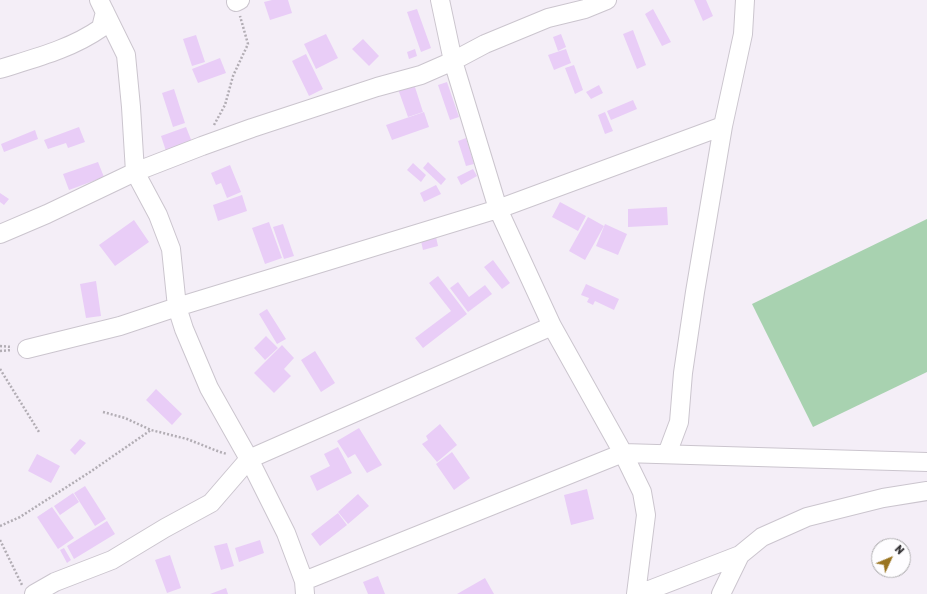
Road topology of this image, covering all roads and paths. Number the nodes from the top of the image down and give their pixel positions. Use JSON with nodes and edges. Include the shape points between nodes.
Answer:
{"nodes":[{"id":1,"x":440,"y":0,"type":"edge"},
{"id":2,"x":607,"y":0,"type":"edge"},
{"id":3,"x":745,"y":0,"type":"edge"},
{"id":4,"x":238,"y":1,"type":"edge"},
{"id":5,"x":102,"y":6,"type":"edge"},
{"id":6,"x":453,"y":61,"type":"junction"},
{"id":7,"x":0,"y":69,"type":"edge"},
{"id":8,"x":723,"y":126,"type":"junction"},
{"id":9,"x":202,"y":146,"type":"junction"},
{"id":10,"x":135,"y":172,"type":"junction"},
{"id":11,"x":498,"y":209,"type":"junction"},
{"id":12,"x":0,"y":234,"type":"edge"},
{"id":13,"x":177,"y":307,"type":"junction"},
{"id":14,"x":552,"y":326,"type":"junction"},
{"id":15,"x":27,"y":349,"type":"dead end"},
{"id":16,"x":0,"y":369,"type":"edge"},
{"id":17,"x":103,"y":412,"type":"dead end"},
{"id":18,"x":151,"y":430,"type":"junction"},
{"id":19,"x":39,"y":432,"type":"dead end"},
{"id":20,"x":623,"y":453,"type":"junction"},
{"id":21,"x":667,"y":454,"type":"junction"},
{"id":22,"x":249,"y":459,"type":"junction"},
{"id":23,"x":927,"y":462,"type":"edge"},
{"id":24,"x":927,"y":492,"type":"edge"},
{"id":25,"x":0,"y":526,"type":"edge"},
{"id":26,"x":0,"y":540,"type":"edge"},
{"id":27,"x":740,"y":555,"type":"junction"},
{"id":28,"x":305,"y":587,"type":"edge"},
{"id":29,"x":29,"y":591,"type":"edge"},
{"id":30,"x":636,"y":594,"type":"edge"},
{"id":31,"x":639,"y":594,"type":"edge"},
{"id":32,"x":721,"y":594,"type":"edge"}],
"edges":[{"from":1,"to":6,"type":"street"},
{"from":2,"to":6,"type":"street","via":[[585,9],[548,18],[485,44]]},
{"from":3,"to":8,"type":"street","via":[[743,34]]},
{"from":4,"to":9,"type":"path","via":[[248,44],[233,76],[225,105]]},
{"from":5,"to":7,"type":"street","via":[[101,28],[87,38]]},
{"from":5,"to":10,"type":"street","via":[[126,55]]},
{"from":6,"to":9,"type":"street","via":[[421,75],[377,87]]},
{"from":6,"to":11,"type":"street"},
{"from":8,"to":11,"type":"street"},
{"from":8,"to":21,"type":"street","via":[[688,336],[679,422]]},
{"from":9,"to":10,"type":"street"},
{"from":10,"to":12,"type":"street"},
{"from":10,"to":13,"type":"street","via":[[158,215],[171,250]]},
{"from":11,"to":13,"type":"street"},
{"from":11,"to":14,"type":"street"},
{"from":13,"to":15,"type":"street","via":[[120,326]]},
{"from":13,"to":22,"type":"street","via":[[209,388]]},
{"from":14,"to":20,"type":"street"},
{"from":14,"to":22,"type":"street"},
{"from":16,"to":19,"type":"path"},
{"from":17,"to":18,"type":"path","via":[[126,418]]},
{"from":18,"to":22,"type":"path"},
{"from":18,"to":25,"type":"path","via":[[20,517]]},
{"from":20,"to":21,"type":"street"},
{"from":20,"to":28,"type":"street"},
{"from":20,"to":30,"type":"street","via":[[642,492],[646,514]]},
{"from":21,"to":23,"type":"street"},
{"from":22,"to":28,"type":"street","via":[[286,533]]},
{"from":22,"to":29,"type":"street","via":[[211,503],[112,560]]},
{"from":24,"to":27,"type":"street","via":[[882,498],[807,517],[762,537]]},
{"from":26,"to":29,"type":"path"},
{"from":27,"to":31,"type":"street"},
{"from":27,"to":32,"type":"street"}]}
